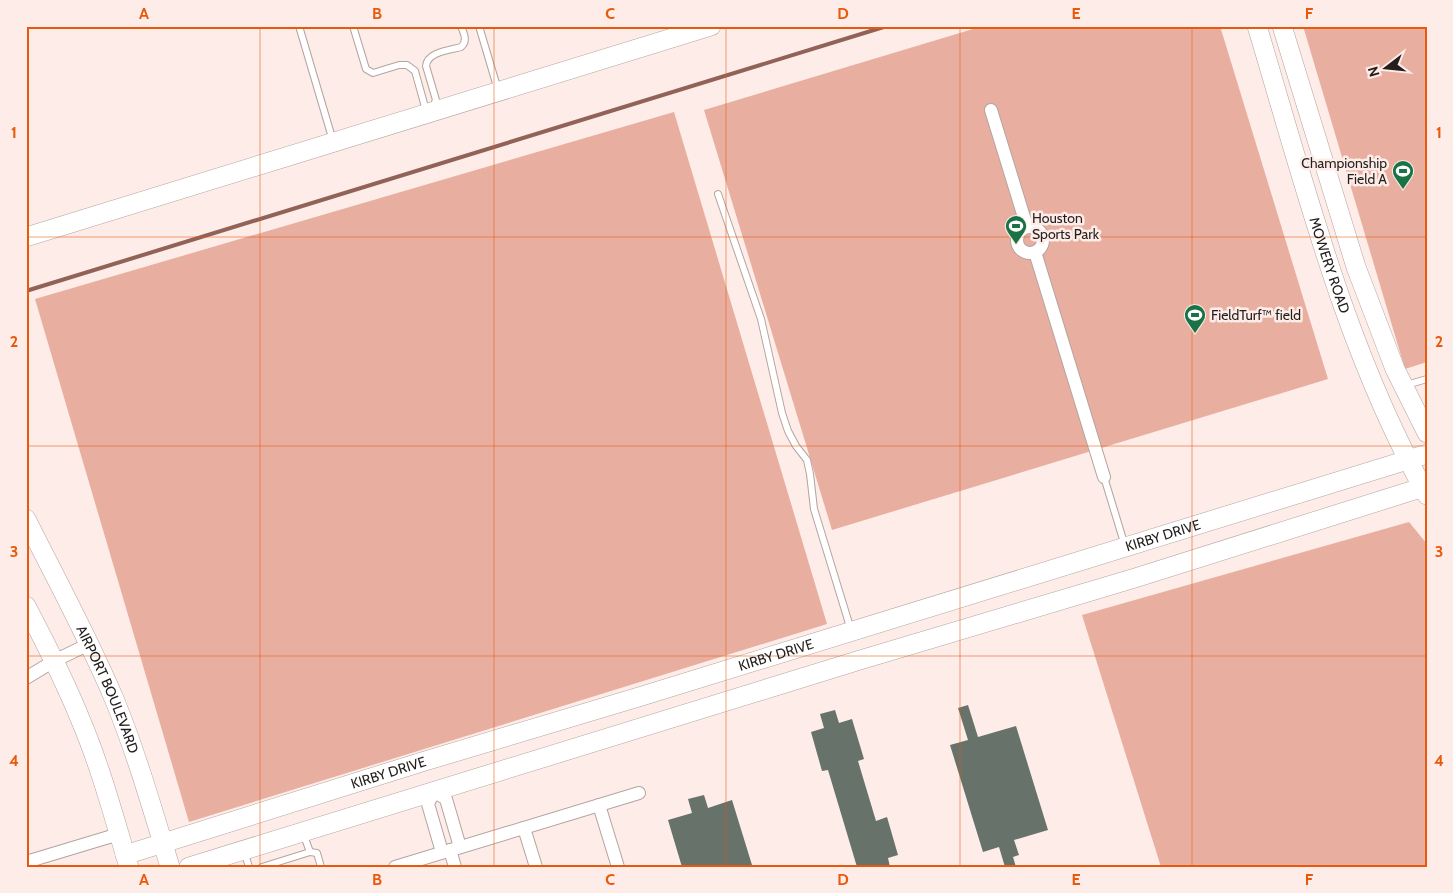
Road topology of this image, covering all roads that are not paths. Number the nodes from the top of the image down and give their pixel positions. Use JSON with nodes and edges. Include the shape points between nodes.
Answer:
{"nodes":[{"id":1,"x":298,"y":26,"type":"edge"},
{"id":2,"x":353,"y":26,"type":"edge"},
{"id":3,"x":462,"y":26,"type":"edge"},
{"id":4,"x":479,"y":26,"type":"edge"},
{"id":5,"x":712,"y":26,"type":"edge"},
{"id":6,"x":1257,"y":26,"type":"edge"},
{"id":7,"x":1282,"y":26,"type":"edge"},
{"id":8,"x":499,"y":92,"type":"junction"},
{"id":9,"x":432,"y":110,"type":"junction"},
{"id":10,"x":991,"y":110,"type":"dead end"},
{"id":11,"x":333,"y":142,"type":"junction"},
{"id":12,"x":1320,"y":150,"type":"junction"},
{"id":13,"x":1297,"y":158,"type":"junction"},
{"id":14,"x":718,"y":194,"type":"dead end"},
{"id":15,"x":1027,"y":227,"type":"junction"},
{"id":16,"x":26,"y":237,"type":"edge"},
{"id":17,"x":1035,"y":252,"type":"junction"},
{"id":18,"x":1427,"y":379,"type":"edge"},
{"id":19,"x":1403,"y":386,"type":"junction"},
{"id":20,"x":1378,"y":394,"type":"junction"},
{"id":21,"x":1427,"y":433,"type":"edge"},
{"id":22,"x":1427,"y":454,"type":"edge"},
{"id":23,"x":1408,"y":460,"type":"junction"},
{"id":24,"x":1104,"y":477,"type":"joint"},
{"id":25,"x":1425,"y":489,"type":"edge"},
{"id":26,"x":26,"y":519,"type":"edge"},
{"id":27,"x":1126,"y":547,"type":"junction"},
{"id":28,"x":1135,"y":578,"type":"junction"},
{"id":29,"x":26,"y":606,"type":"edge"},
{"id":30,"x":851,"y":632,"type":"junction"},
{"id":31,"x":89,"y":644,"type":"junction"},
{"id":32,"x":860,"y":660,"type":"junction"},
{"id":33,"x":54,"y":661,"type":"junction"},
{"id":34,"x":26,"y":678,"type":"edge"},
{"id":35,"x":642,"y":696,"type":"junction"},
{"id":36,"x":651,"y":724,"type":"junction"},
{"id":37,"x":425,"y":761,"type":"junction"},
{"id":38,"x":434,"y":791,"type":"junction"},
{"id":39,"x":638,"y":793,"type":"dead end"},
{"id":40,"x":599,"y":805,"type":"junction"},
{"id":41,"x":524,"y":828,"type":"junction"},
{"id":42,"x":302,"y":832,"type":"junction"},
{"id":43,"x":119,"y":834,"type":"junction"},
{"id":44,"x":163,"y":844,"type":"junction"},
{"id":45,"x":451,"y":850,"type":"junction"},
{"id":46,"x":310,"y":852,"type":"junction"},
{"id":47,"x":246,"y":858,"type":"edge"},
{"id":48,"x":127,"y":861,"type":"edge"},
{"id":49,"x":26,"y":862,"type":"edge"},
{"id":50,"x":170,"y":867,"type":"edge"},
{"id":51,"x":189,"y":867,"type":"edge"},
{"id":52,"x":262,"y":867,"type":"edge"},
{"id":53,"x":321,"y":867,"type":"edge"},
{"id":54,"x":395,"y":867,"type":"edge"},
{"id":55,"x":455,"y":867,"type":"edge"},
{"id":56,"x":536,"y":867,"type":"edge"},
{"id":57,"x":618,"y":867,"type":"edge"}],
"edges":[{"from":1,"to":11,"type":"lane"},
{"from":2,"to":9,"type":"lane","via":[[366,69],[373,73],[407,65],[415,71],[425,107]]},
{"from":3,"to":9,"type":"lane","via":[[465,38],[461,47],[436,54],[426,61],[436,100]]},
{"from":4,"to":8,"type":"lane"},
{"from":5,"to":8,"type":"street"},
{"from":6,"to":13,"type":"street","name":"MOWERY ROAD"},
{"from":7,"to":12,"type":"street","name":"MOWERY ROAD"},
{"from":8,"to":9,"type":"street"},
{"from":9,"to":11,"type":"street"},
{"from":10,"to":15,"type":"street"},
{"from":11,"to":16,"type":"street"},
{"from":12,"to":13,"type":"street"},
{"from":12,"to":19,"type":"street","name":"MOWERY ROAD","via":[[1356,268]]},
{"from":13,"to":20,"type":"street","name":"MOWERY ROAD","via":[[1330,267]]},
{"from":14,"to":30,"type":"lane","via":[[761,319],[782,413],[806,460],[814,508]]},
{"from":15,"to":17,"type":"street","via":[[1040,230],[1043,238],[1042,247]]},
{"from":15,"to":17,"type":"street","via":[[1018,235],[1018,243],[1022,250]]},
{"from":17,"to":24,"type":"street"},
{"from":18,"to":19,"type":"lane"},
{"from":19,"to":20,"type":"street"},
{"from":19,"to":21,"type":"street","name":"MOWERY ROAD"},
{"from":20,"to":23,"type":"street","name":"MOWERY ROAD"},
{"from":22,"to":23,"type":"street","name":"KIRBY DRIVE"},
{"from":23,"to":25,"type":"street","name":"MOWERY ROAD"},
{"from":23,"to":27,"type":"street","name":"KIRBY DRIVE"},
{"from":24,"to":27,"type":"lane"},
{"from":25,"to":28,"type":"street"},
{"from":26,"to":31,"type":"street","name":"AIRPORT BOULEVARD"},
{"from":27,"to":28,"type":"street"},
{"from":27,"to":30,"type":"street","name":"KIRBY DRIVE"},
{"from":28,"to":32,"type":"street"},
{"from":29,"to":33,"type":"street"},
{"from":30,"to":32,"type":"street"},
{"from":30,"to":35,"type":"street","name":"KIRBY DRIVE"},
{"from":31,"to":33,"type":"street"},
{"from":31,"to":44,"type":"street","name":"AIRPORT BOULEVARD","via":[[135,754]]},
{"from":32,"to":36,"type":"street"},
{"from":33,"to":34,"type":"street"},
{"from":33,"to":43,"type":"street","via":[[82,722]]},
{"from":35,"to":36,"type":"street"},
{"from":35,"to":37,"type":"street","name":"KIRBY DRIVE"},
{"from":36,"to":38,"type":"street"},
{"from":37,"to":38,"type":"street"},
{"from":37,"to":44,"type":"street","name":"KIRBY DRIVE"},
{"from":38,"to":42,"type":"street"},
{"from":38,"to":45,"type":"street","via":[[446,799]]},
{"from":38,"to":45,"type":"street","via":[[428,804]]},
{"from":39,"to":40,"type":"street"},
{"from":40,"to":41,"type":"street"},
{"from":40,"to":57,"type":"street"},
{"from":41,"to":45,"type":"street"},
{"from":41,"to":56,"type":"street"},
{"from":42,"to":46,"type":"lane"},
{"from":42,"to":47,"type":"street"},
{"from":43,"to":48,"type":"street"},
{"from":43,"to":49,"type":"street"},
{"from":44,"to":48,"type":"street","name":"KIRBY DRIVE"},
{"from":44,"to":50,"type":"street","name":"AIRPORT BOULEVARD"},
{"from":45,"to":54,"type":"street"},
{"from":45,"to":55,"type":"street"},
{"from":46,"to":52,"type":"lane"},
{"from":46,"to":53,"type":"lane","via":[[317,854]]},
{"from":47,"to":51,"type":"street"}]}
